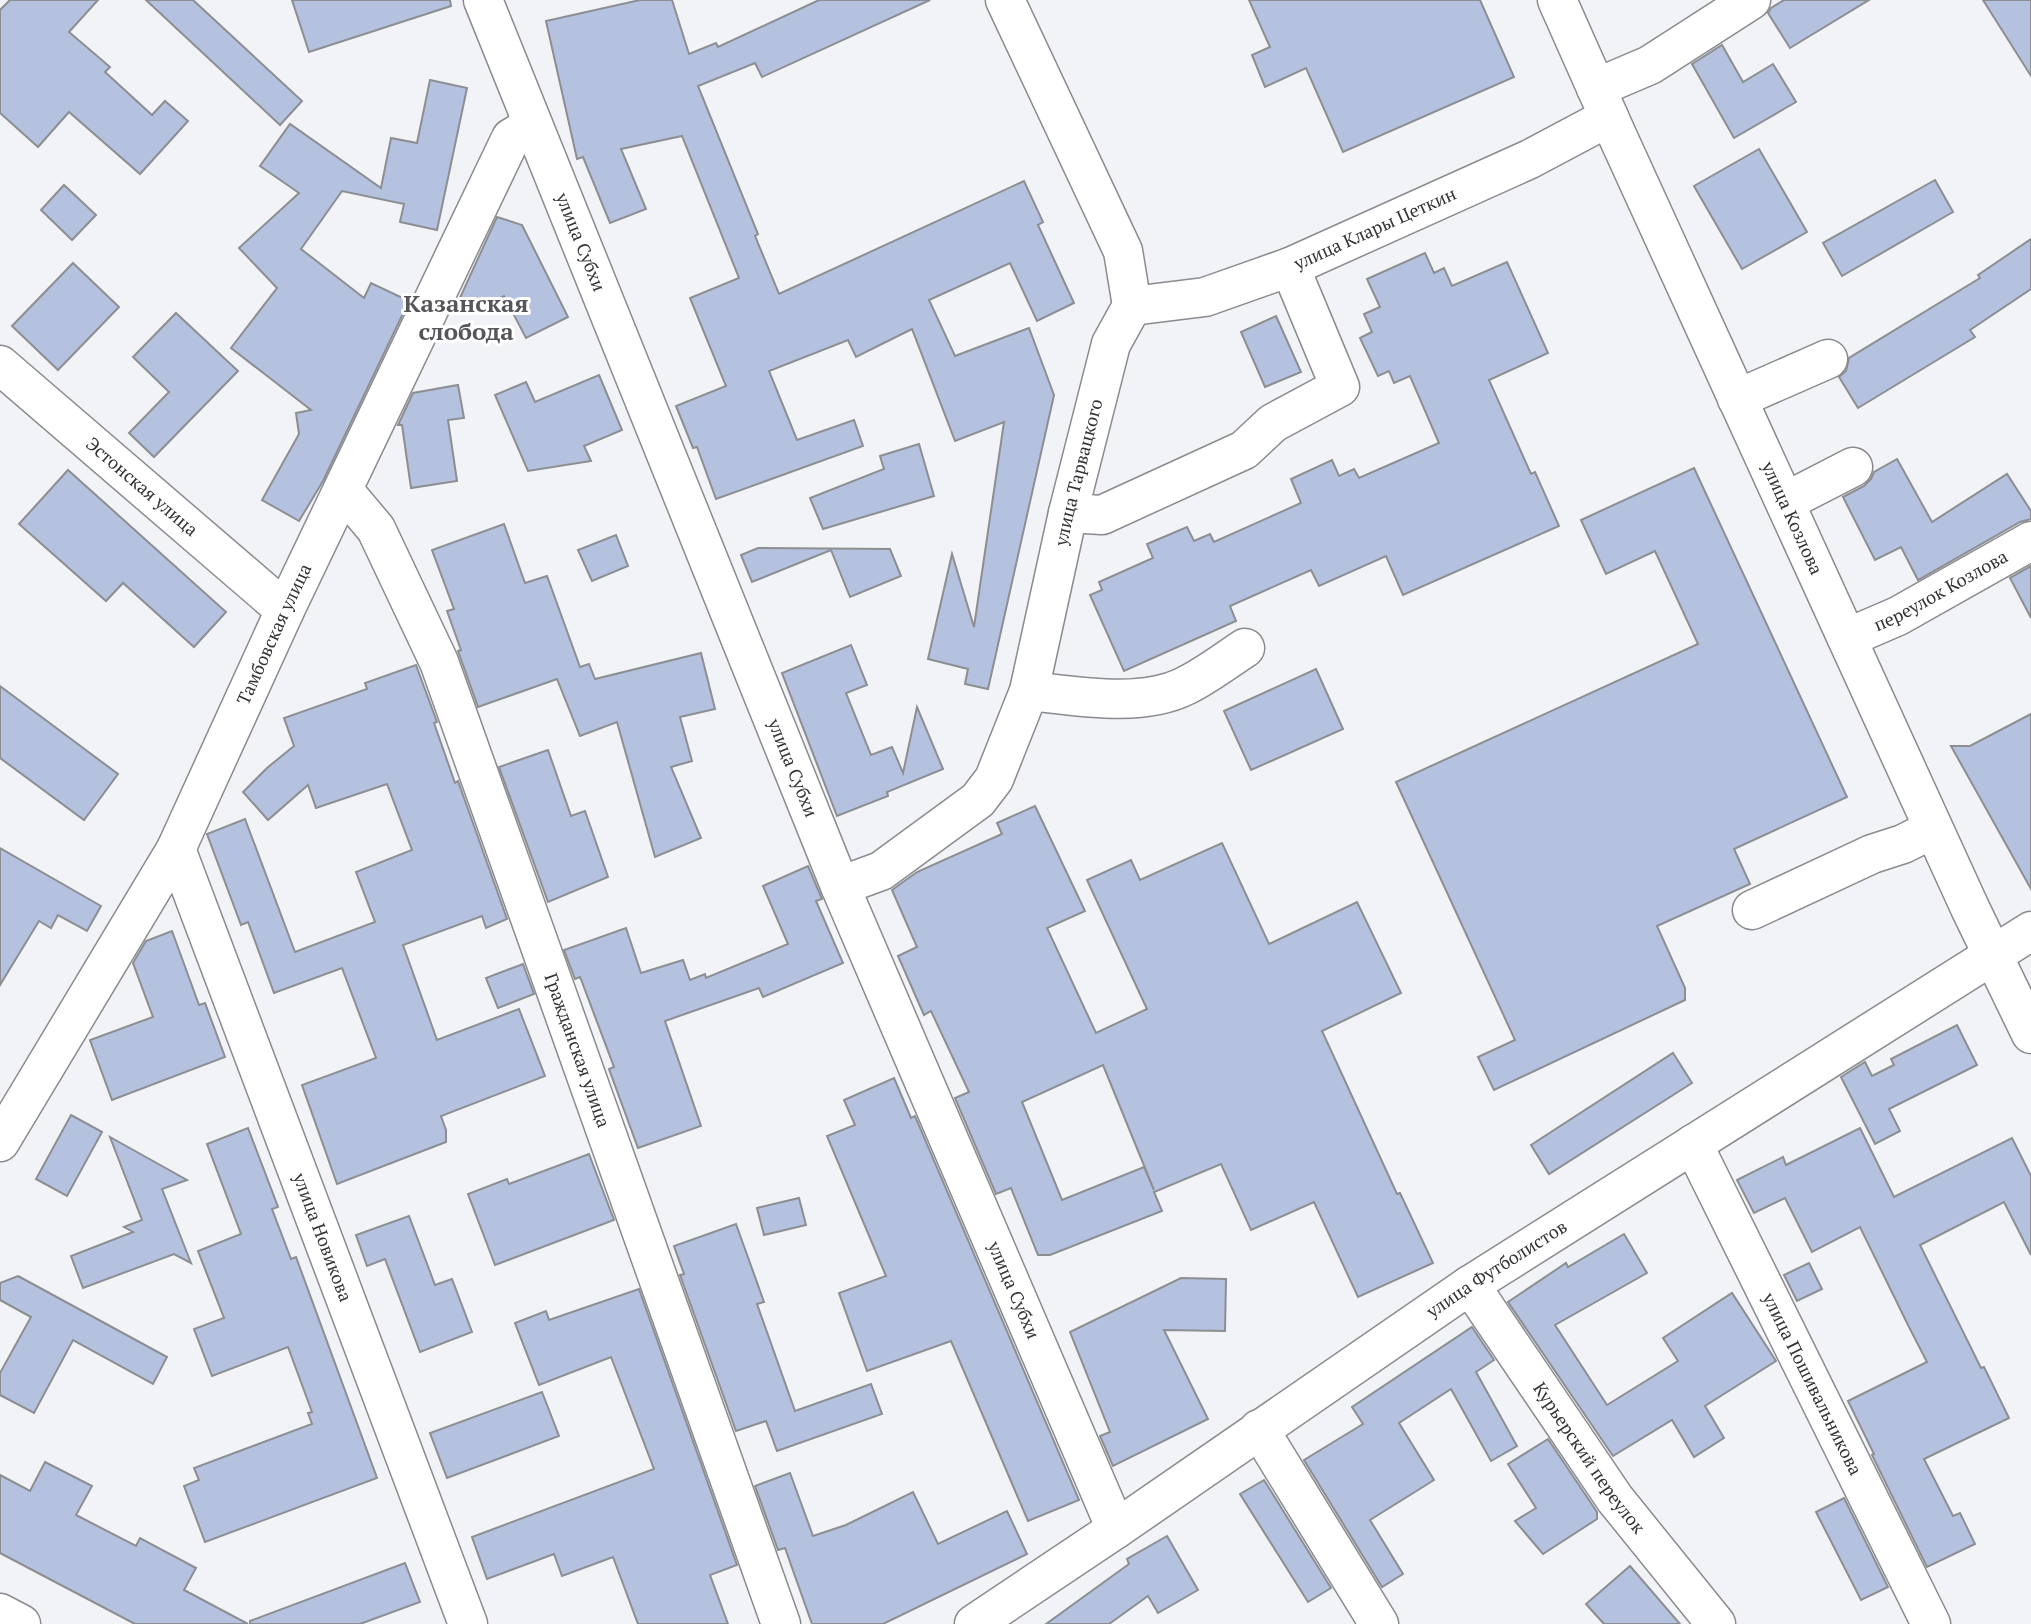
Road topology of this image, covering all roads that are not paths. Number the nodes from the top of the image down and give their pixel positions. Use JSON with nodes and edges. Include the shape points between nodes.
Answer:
{"nodes":[{"id":1,"x":1005,"y":0,"type":"edge"},
{"id":2,"x":1557,"y":0,"type":"edge"},
{"id":3,"x":1751,"y":0,"type":"edge"},
{"id":4,"x":495,"y":4,"type":"edge"},
{"id":5,"x":1603,"y":103,"type":"junction"},
{"id":6,"x":533,"y":125,"type":"junction"},
{"id":7,"x":1290,"y":267,"type":"junction"},
{"id":8,"x":1132,"y":306,"type":"junction"},
{"id":9,"x":1828,"y":359,"type":"dead end"},
{"id":10,"x":6,"y":381,"type":"edge"},
{"id":11,"x":1737,"y":399,"type":"junction"},
{"id":12,"x":1853,"y":467,"type":"dead end"},
{"id":13,"x":344,"y":491,"type":"junction"},
{"id":14,"x":1784,"y":502,"type":"junction"},
{"id":15,"x":1068,"y":513,"type":"junction"},
{"id":16,"x":2031,"y":541,"type":"edge"},
{"id":17,"x":285,"y":610,"type":"junction"},
{"id":18,"x":1847,"y":638,"type":"junction"},
{"id":19,"x":1245,"y":648,"type":"dead end"},
{"id":20,"x":1029,"y":691,"type":"junction"},
{"id":21,"x":1933,"y":829,"type":"junction"},
{"id":22,"x":176,"y":849,"type":"junction"},
{"id":23,"x":840,"y":886,"type":"junction"},
{"id":24,"x":1752,"y":910,"type":"dead end"},
{"id":25,"x":2031,"y":931,"type":"edge"},
{"id":26,"x":1992,"y":957,"type":"junction"},
{"id":27,"x":2031,"y":1034,"type":"edge"},
{"id":28,"x":0,"y":1142,"type":"edge"},
{"id":29,"x":1693,"y":1144,"type":"junction"},
{"id":30,"x":1469,"y":1285,"type":"junction"},
{"id":31,"x":1259,"y":1429,"type":"junction"},
{"id":32,"x":1116,"y":1529,"type":"junction"},
{"id":33,"x":0,"y":1613,"type":"edge"},
{"id":34,"x":21,"y":1624,"type":"edge"},
{"id":35,"x":468,"y":1624,"type":"edge"},
{"id":36,"x":781,"y":1624,"type":"edge"},
{"id":37,"x":974,"y":1624,"type":"edge"},
{"id":38,"x":1379,"y":1624,"type":"edge"},
{"id":39,"x":1716,"y":1624,"type":"edge"},
{"id":40,"x":1931,"y":1624,"type":"edge"}],
"edges":[{"from":1,"to":8,"type":"street","via":[[1123,251]]},
{"from":2,"to":5,"type":"street","name":"улица Козлова"},
{"from":3,"to":5,"type":"street","name":"улица Клары Цеткин","via":[[1650,65]]},
{"from":4,"to":6,"type":"street","name":"улица Субхи"},
{"from":5,"to":7,"type":"street","name":"улица Клары Цеткин","via":[[1530,159]]},
{"from":5,"to":11,"type":"street","name":"улица Козлова"},
{"from":6,"to":13,"type":"street","name":"Тамбовская улица","via":[[511,138]]},
{"from":6,"to":23,"type":"street","name":"улица Субхи"},
{"from":7,"to":8,"type":"street","name":"улица Клары Цеткин","via":[[1205,297]]},
{"from":7,"to":15,"type":"street","via":[[1340,387],[1273,423],[1244,450],[1102,514]]},
{"from":8,"to":15,"type":"street","name":"улица Тарвацкого","via":[[1111,344]]},
{"from":9,"to":11,"type":"street"},
{"from":10,"to":17,"type":"street","name":"Эстонская улица"},
{"from":11,"to":14,"type":"street","name":"улица Козлова"},
{"from":12,"to":14,"type":"street"},
{"from":13,"to":17,"type":"street","name":"Тамбовская улица"},
{"from":13,"to":36,"type":"street","name":"Гражданская улица","via":[[376,529],[439,662]]},
{"from":14,"to":18,"type":"street","name":"улица Козлова"},
{"from":15,"to":20,"type":"street","name":"улица Тарвацкого"},
{"from":16,"to":18,"type":"street","name":"переулок Козлова"},
{"from":17,"to":22,"type":"street","name":"Тамбовская улица"},
{"from":18,"to":21,"type":"street","name":"улица Козлова"},
{"from":19,"to":20,"type":"street","via":[[1184,687],[1142,698]]},
{"from":20,"to":23,"type":"street","name":"улица Тарвацкого","via":[[994,779],[978,800],[881,871]]},
{"from":21,"to":24,"type":"street"},
{"from":21,"to":26,"type":"street","name":"улица Козлова"},
{"from":22,"to":28,"type":"street","name":"Тамбовская улица"},
{"from":22,"to":35,"type":"street","name":"улица Новикова"},
{"from":23,"to":32,"type":"street","name":"улица Субхи"},
{"from":25,"to":26,"type":"street","name":"улица Футболистов"},
{"from":26,"to":27,"type":"street","name":"улица Козлова"},
{"from":26,"to":29,"type":"street","name":"улица Футболистов"},
{"from":29,"to":30,"type":"street","name":"улица Футболистов"},
{"from":29,"to":40,"type":"street","name":"улица Пошивальникова"},
{"from":30,"to":31,"type":"street","name":"улица Футболистов"},
{"from":30,"to":39,"type":"street","name":"Курьерский переулок","via":[[1615,1499]]},
{"from":31,"to":32,"type":"street","name":"улица Футболистов"},
{"from":31,"to":38,"type":"street"},
{"from":32,"to":37,"type":"street","name":"улица Футболистов"},
{"from":33,"to":34,"type":"street"}]}
